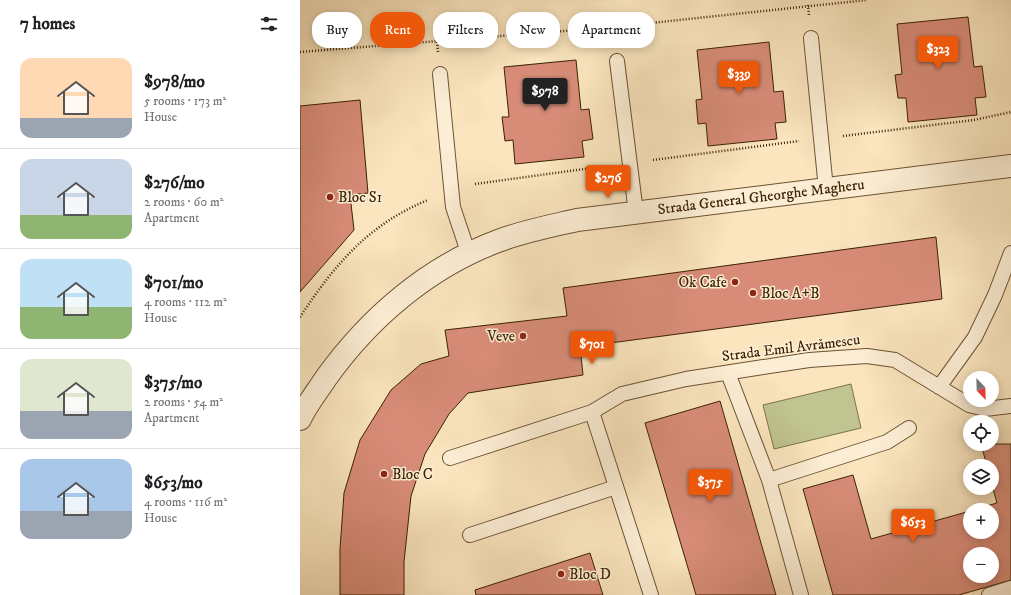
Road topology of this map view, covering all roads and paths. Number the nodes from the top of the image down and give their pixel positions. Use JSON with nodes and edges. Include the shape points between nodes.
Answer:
{"nodes":[{"id":1,"x":867,"y":0,"type":"edge"},
{"id":2,"x":811,"y":38,"type":"dead end"},
{"id":3,"x":300,"y":52,"type":"edge"},
{"id":4,"x":617,"y":61,"type":"dead end"},
{"id":5,"x":440,"y":74,"type":"dead end"},
{"id":6,"x":1011,"y":166,"type":"edge"},
{"id":7,"x":826,"y":189,"type":"junction"},
{"id":8,"x":636,"y":213,"type":"junction"},
{"id":9,"x":1011,"y":253,"type":"edge"},
{"id":10,"x":469,"y":255,"type":"junction"},
{"id":11,"x":728,"y":373,"type":"junction"},
{"id":12,"x":939,"y":387,"type":"junction"},
{"id":13,"x":1011,"y":406,"type":"edge"},
{"id":14,"x":592,"y":412,"type":"junction"},
{"id":15,"x":300,"y":419,"type":"edge"},
{"id":16,"x":909,"y":428,"type":"dead end"},
{"id":17,"x":450,"y":458,"type":"dead end"},
{"id":18,"x":769,"y":480,"type":"junction"},
{"id":19,"x":616,"y":487,"type":"junction"},
{"id":20,"x":470,"y":535,"type":"dead end"},
{"id":21,"x":1011,"y":588,"type":"edge"},
{"id":22,"x":651,"y":595,"type":"edge"},
{"id":23,"x":802,"y":595,"type":"edge"},
{"id":24,"x":989,"y":595,"type":"edge"}],
"edges":[{"from":1,"to":3,"type":"path","via":[[613,27]]},
{"from":2,"to":7,"type":"lane"},
{"from":4,"to":8,"type":"lane"},
{"from":5,"to":10,"type":"lane","via":[[453,207]]},
{"from":6,"to":7,"type":"street","name":"Strada General Gheorghe Magheru"},
{"from":7,"to":8,"type":"street","name":"Strada General Gheorghe Magheru"},
{"from":8,"to":10,"type":"street","name":"Strada General Gheorghe Magheru","via":[[537,228],[498,241]]},
{"from":9,"to":12,"type":"lane","via":[[995,295],[975,336]]},
{"from":10,"to":15,"type":"street","name":"Strada General Gheorghe Magheru","via":[[442,267],[389,307],[345,352]]},
{"from":11,"to":12,"type":"lane","name":"Strada Emil Avrămescu","via":[[809,360],[867,356],[896,360]]},
{"from":11,"to":14,"type":"lane","name":"Strada Emil Avrămescu","via":[[686,379],[622,394]]},
{"from":11,"to":18,"type":"lane"},
{"from":12,"to":13,"type":"lane","name":"Strada Emil Avrămescu","via":[[969,405],[985,409]]},
{"from":14,"to":17,"type":"lane","name":"Strada Emil Avrămescu"},
{"from":14,"to":19,"type":"lane"},
{"from":16,"to":18,"type":"lane","via":[[887,442]]},
{"from":18,"to":23,"type":"lane"},
{"from":19,"to":20,"type":"lane"},
{"from":19,"to":22,"type":"lane"},
{"from":21,"to":24,"type":"lane"}]}
